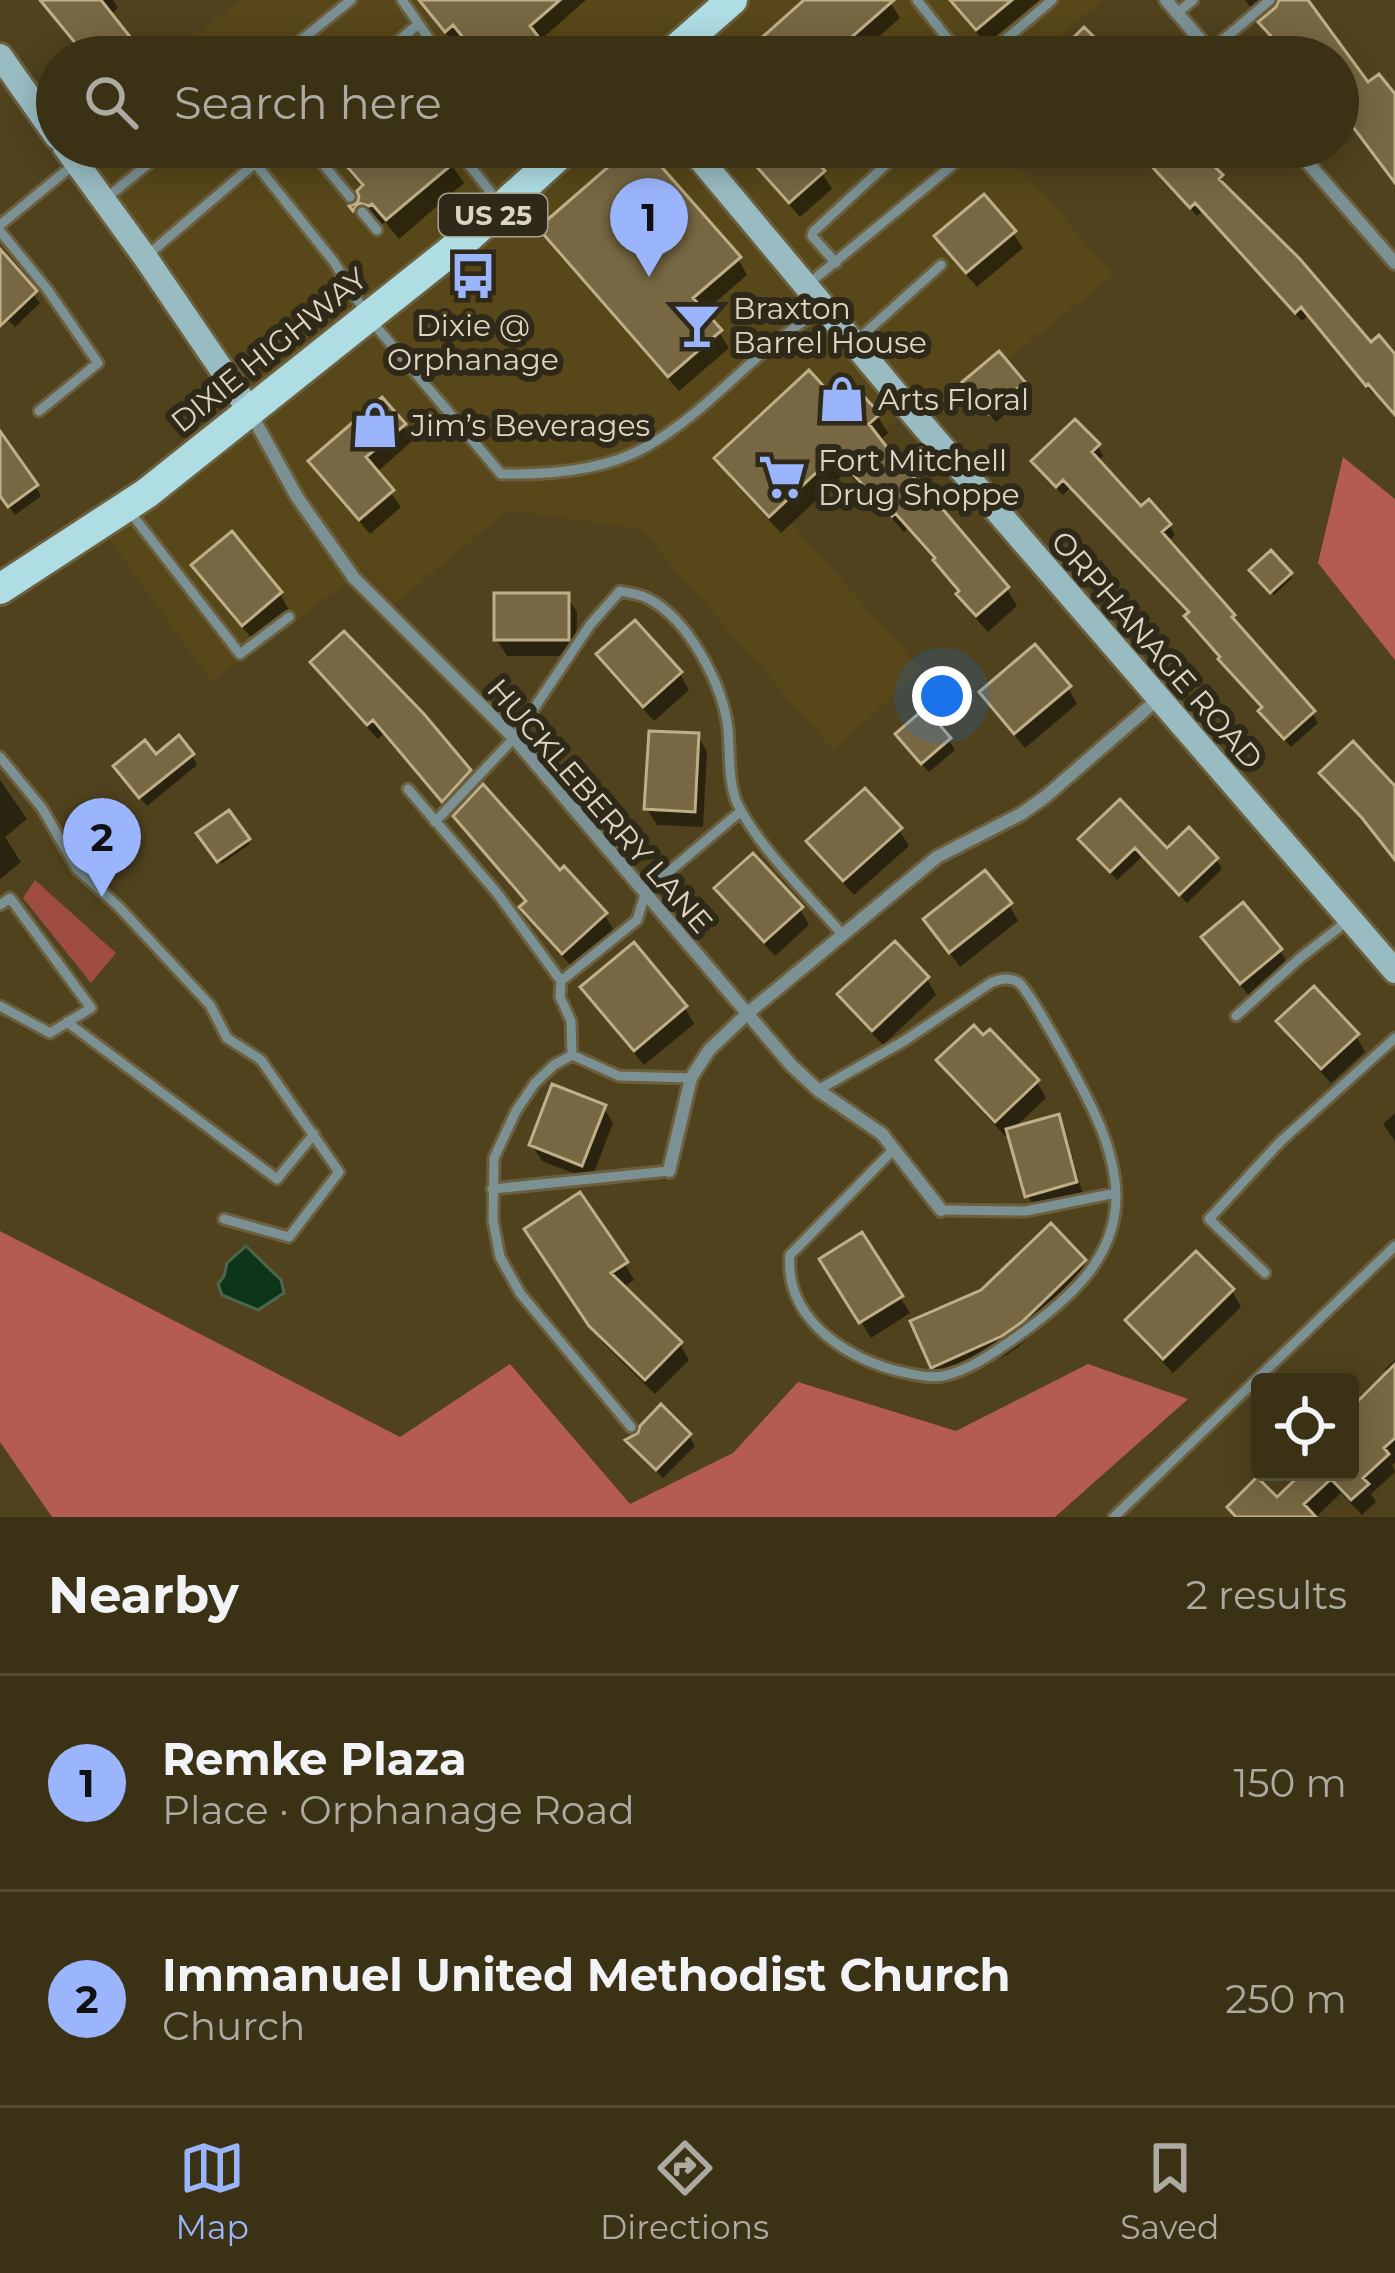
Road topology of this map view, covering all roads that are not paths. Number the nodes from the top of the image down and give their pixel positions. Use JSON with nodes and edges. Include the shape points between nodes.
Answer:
{"nodes":[{"id":1,"x":351,"y":0,"type":"edge"},
{"id":2,"x":402,"y":0,"type":"edge"},
{"id":3,"x":731,"y":0,"type":"edge"},
{"id":4,"x":916,"y":0,"type":"edge"},
{"id":5,"x":1052,"y":0,"type":"edge"},
{"id":6,"x":1166,"y":0,"type":"edge"},
{"id":7,"x":1193,"y":0,"type":"edge"},
{"id":8,"x":1270,"y":0,"type":"edge"},
{"id":9,"x":1177,"y":13,"type":"junction"},
{"id":10,"x":417,"y":25,"type":"junction"},
{"id":11,"x":306,"y":36,"type":"edge"},
{"id":12,"x":404,"y":36,"type":"edge"},
{"id":13,"x":426,"y":36,"type":"edge"},
{"id":14,"x":691,"y":36,"type":"edge"},
{"id":15,"x":945,"y":36,"type":"edge"},
{"id":16,"x":1010,"y":36,"type":"edge"},
{"id":17,"x":1197,"y":36,"type":"edge"},
{"id":18,"x":1231,"y":36,"type":"edge"},
{"id":19,"x":0,"y":56,"type":"edge"},
{"id":20,"x":36,"y":107,"type":"edge"},
{"id":21,"x":58,"y":168,"type":"edge"},
{"id":22,"x":81,"y":168,"type":"edge"},
{"id":23,"x":143,"y":168,"type":"edge"},
{"id":24,"x":249,"y":168,"type":"edge"},
{"id":25,"x":259,"y":168,"type":"edge"},
{"id":26,"x":326,"y":168,"type":"edge"},
{"id":27,"x":472,"y":168,"type":"edge"},
{"id":28,"x":539,"y":168,"type":"edge"},
{"id":29,"x":708,"y":168,"type":"edge"},
{"id":30,"x":882,"y":168,"type":"edge"},
{"id":31,"x":949,"y":168,"type":"edge"},
{"id":32,"x":1312,"y":168,"type":"edge"},
{"id":33,"x":350,"y":197,"type":"dead end"},
{"id":34,"x":104,"y":200,"type":"junction"},
{"id":35,"x":502,"y":206,"type":"junction"},
{"id":36,"x":362,"y":212,"type":"dead end"},
{"id":37,"x":0,"y":228,"type":"edge"},
{"id":38,"x":377,"y":230,"type":"dead end"},
{"id":39,"x":145,"y":257,"type":"junction"},
{"id":40,"x":836,"y":263,"type":"junction"},
{"id":41,"x":1395,"y":263,"type":"edge"},
{"id":42,"x":940,"y":265,"type":"dead end"},
{"id":43,"x":807,"y":285,"type":"junction"},
{"id":44,"x":824,"y":305,"type":"junction"},
{"id":45,"x":368,"y":317,"type":"junction"},
{"id":46,"x":855,"y":342,"type":"junction"},
{"id":47,"x":38,"y":411,"type":"dead end"},
{"id":48,"x":250,"y":411,"type":"junction"},
{"id":49,"x":127,"y":508,"type":"junction"},
{"id":50,"x":0,"y":590,"type":"edge"},
{"id":51,"x":289,"y":617,"type":"dead end"},
{"id":52,"x":1159,"y":698,"type":"junction"},
{"id":53,"x":514,"y":738,"type":"junction"},
{"id":54,"x":0,"y":757,"type":"edge"},
{"id":55,"x":408,"y":788,"type":"dead end"},
{"id":56,"x":742,"y":811,"type":"junction"},
{"id":57,"x":435,"y":822,"type":"junction"},
{"id":58,"x":646,"y":891,"type":"junction"},
{"id":59,"x":0,"y":904,"type":"edge"},
{"id":60,"x":1350,"y":919,"type":"junction"},
{"id":61,"x":842,"y":934,"type":"junction"},
{"id":62,"x":1395,"y":971,"type":"edge"},
{"id":63,"x":561,"y":981,"type":"junction"},
{"id":64,"x":0,"y":1006,"type":"edge"},
{"id":65,"x":748,"y":1013,"type":"junction"},
{"id":66,"x":1236,"y":1016,"type":"dead end"},
{"id":67,"x":68,"y":1022,"type":"junction"},
{"id":68,"x":1395,"y":1038,"type":"edge"},
{"id":69,"x":572,"y":1055,"type":"junction"},
{"id":70,"x":691,"y":1078,"type":"junction"},
{"id":71,"x":818,"y":1090,"type":"junction"},
{"id":72,"x":314,"y":1134,"type":"junction"},
{"id":73,"x":894,"y":1149,"type":"junction"},
{"id":74,"x":669,"y":1171,"type":"joint"},
{"id":75,"x":492,"y":1189,"type":"junction"},
{"id":76,"x":1116,"y":1193,"type":"junction"},
{"id":77,"x":941,"y":1210,"type":"joint"},
{"id":78,"x":224,"y":1219,"type":"dead end"},
{"id":79,"x":1395,"y":1246,"type":"edge"},
{"id":80,"x":1264,"y":1273,"type":"dead end"},
{"id":81,"x":631,"y":1427,"type":"dead end"},
{"id":82,"x":1114,"y":1517,"type":"edge"}],
"edges":[{"from":1,"to":11,"type":"lane"},
{"from":2,"to":10,"type":"lane"},
{"from":3,"to":14,"type":"main road"},
{"from":4,"to":15,"type":"lane"},
{"from":5,"to":16,"type":"lane"},
{"from":6,"to":9,"type":"street"},
{"from":7,"to":9,"type":"lane"},
{"from":8,"to":18,"type":"lane"},
{"from":9,"to":17,"type":"street"},
{"from":10,"to":12,"type":"lane"},
{"from":10,"to":13,"type":"lane"},
{"from":19,"to":20,"type":"main road"},
{"from":21,"to":37,"type":"lane"},
{"from":22,"to":34,"type":"main road"},
{"from":23,"to":34,"type":"lane"},
{"from":24,"to":39,"type":"lane"},
{"from":25,"to":45,"type":"lane"},
{"from":26,"to":33,"type":"lane"},
{"from":27,"to":35,"type":"lane"},
{"from":28,"to":35,"type":"main road","name":"DIXIE HIGHWAY","number":"US 25"},
{"from":29,"to":43,"type":"main road","name":"ORPHANAGE ROAD"},
{"from":30,"to":40,"type":"lane","via":[[813,232]]},
{"from":31,"to":40,"type":"lane"},
{"from":32,"to":41,"type":"street"},
{"from":34,"to":39,"type":"main road"},
{"from":35,"to":45,"type":"main road","name":"DIXIE HIGHWAY","number":"US 25"},
{"from":36,"to":38,"type":"lane"},
{"from":37,"to":47,"type":"lane","via":[[98,364]]},
{"from":39,"to":48,"type":"main road"},
{"from":40,"to":43,"type":"lane"},
{"from":42,"to":46,"type":"lane"},
{"from":43,"to":44,"type":"main road","name":"ORPHANAGE ROAD"},
{"from":44,"to":45,"type":"lane","via":[[645,448],[541,475],[502,474]]},
{"from":44,"to":46,"type":"main road","name":"ORPHANAGE ROAD"},
{"from":45,"to":48,"type":"main road","name":"DIXIE HIGHWAY","number":"US 25"},
{"from":46,"to":52,"type":"main road","name":"ORPHANAGE ROAD"},
{"from":48,"to":49,"type":"main road","name":"DIXIE HIGHWAY","number":"US 25"},
{"from":48,"to":53,"type":"street","name":"HUCKLEBERRY LANE","via":[[354,578]]},
{"from":49,"to":50,"type":"main road","name":"DIXIE HIGHWAY","number":"US 25"},
{"from":49,"to":51,"type":"lane","via":[[240,654]]},
{"from":52,"to":60,"type":"main road","name":"ORPHANAGE ROAD"},
{"from":52,"to":61,"type":"street","via":[[1045,797],[937,857]]},
{"from":53,"to":56,"type":"lane","via":[[620,591],[646,597],[697,646],[719,690]]},
{"from":53,"to":57,"type":"lane"},
{"from":53,"to":58,"type":"street","name":"HUCKLEBERRY LANE"},
{"from":54,"to":72,"type":"lane","via":[[77,869],[210,1005],[227,1038],[260,1060]]},
{"from":55,"to":57,"type":"lane"},
{"from":56,"to":58,"type":"lane"},
{"from":56,"to":61,"type":"lane"},
{"from":57,"to":63,"type":"lane"},
{"from":58,"to":63,"type":"lane","via":[[637,920]]},
{"from":58,"to":65,"type":"street","name":"HUCKLEBERRY LANE"},
{"from":59,"to":67,"type":"lane","via":[[10,898],[91,1008]]},
{"from":60,"to":62,"type":"main road","name":"ORPHANAGE ROAD"},
{"from":60,"to":66,"type":"lane"},
{"from":61,"to":65,"type":"street"},
{"from":63,"to":69,"type":"lane"},
{"from":64,"to":67,"type":"lane","via":[[50,1033]]},
{"from":65,"to":70,"type":"street"},
{"from":65,"to":71,"type":"street","name":"HUCKLEBERRY LANE"},
{"from":67,"to":72,"type":"lane","via":[[278,1179]]},
{"from":68,"to":80,"type":"lane","via":[[1209,1219]]},
{"from":69,"to":70,"type":"lane","via":[[619,1076]]},
{"from":69,"to":75,"type":"lane","via":[[535,1083],[516,1111],[494,1158]]},
{"from":70,"to":74,"type":"street"},
{"from":71,"to":73,"type":"street","name":"HUCKLEBERRY LANE"},
{"from":71,"to":76,"type":"lane","via":[[992,982],[1021,983],[1105,1137]]},
{"from":72,"to":78,"type":"lane","via":[[339,1172],[289,1237]]},
{"from":73,"to":76,"type":"lane","via":[[790,1255],[788,1270],[822,1333],[855,1355],[910,1374],[946,1375],[982,1361],[1058,1307],[1093,1270]]},
{"from":73,"to":77,"type":"street","name":"HUCKLEBERRY LANE"},
{"from":74,"to":75,"type":"lane"},
{"from":75,"to":81,"type":"lane","via":[[500,1257],[520,1293]]},
{"from":76,"to":77,"type":"lane","via":[[1026,1211]]},
{"from":79,"to":82,"type":"lane"}]}
